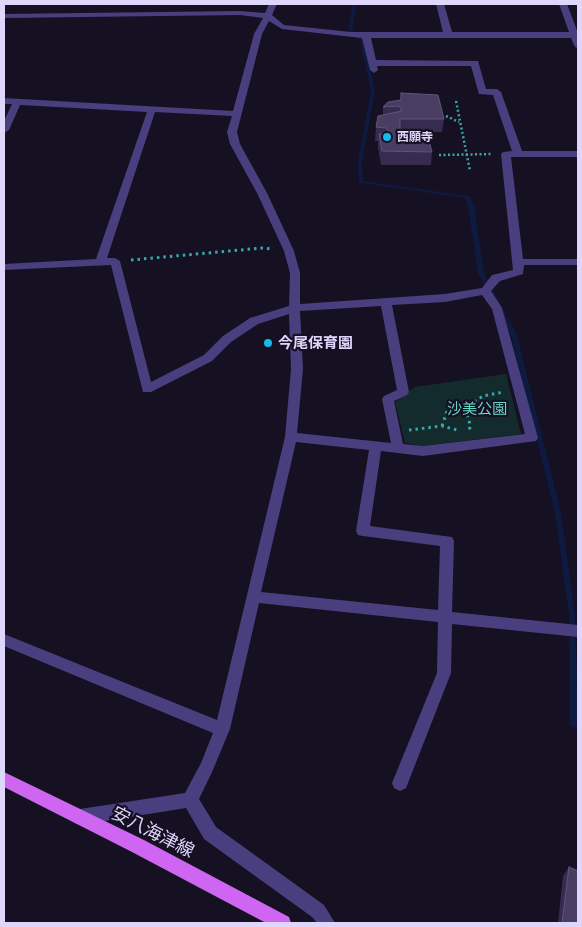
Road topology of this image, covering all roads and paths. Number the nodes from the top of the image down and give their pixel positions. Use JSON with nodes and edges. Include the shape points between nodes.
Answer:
{"nodes":[{"id":1,"x":273,"y":4,"type":"edge"},
{"id":2,"x":440,"y":4,"type":"edge"},
{"id":3,"x":564,"y":4,"type":"edge"},
{"id":4,"x":129,"y":5,"type":"edge"},
{"id":5,"x":4,"y":16,"type":"edge"},
{"id":6,"x":129,"y":16,"type":"junction"},
{"id":7,"x":268,"y":16,"type":"junction"},
{"id":8,"x":448,"y":34,"type":"junction"},
{"id":9,"x":366,"y":35,"type":"junction"},
{"id":10,"x":577,"y":35,"type":"edge"},
{"id":11,"x":578,"y":45,"type":"edge"},
{"id":12,"x":4,"y":101,"type":"edge"},
{"id":13,"x":456,"y":101,"type":"dead end"},
{"id":14,"x":17,"y":102,"type":"junction"},
{"id":15,"x":152,"y":109,"type":"junction"},
{"id":16,"x":236,"y":114,"type":"junction"},
{"id":17,"x":446,"y":116,"type":"dead end"},
{"id":18,"x":459,"y":123,"type":"junction"},
{"id":19,"x":4,"y":130,"type":"edge"},
{"id":20,"x":466,"y":154,"type":"junction"},
{"id":21,"x":506,"y":154,"type":"junction"},
{"id":22,"x":518,"y":154,"type":"junction"},
{"id":23,"x":578,"y":154,"type":"edge"},
{"id":24,"x":439,"y":155,"type":"dead end"},
{"id":25,"x":470,"y":171,"type":"dead end"},
{"id":26,"x":289,"y":251,"type":"junction"},
{"id":27,"x":115,"y":261,"type":"junction"},
{"id":28,"x":100,"y":262,"type":"junction"},
{"id":29,"x":517,"y":262,"type":"junction"},
{"id":30,"x":578,"y":262,"type":"edge"},
{"id":31,"x":4,"y":267,"type":"edge"},
{"id":32,"x":485,"y":291,"type":"junction"},
{"id":33,"x":386,"y":302,"type":"junction"},
{"id":34,"x":294,"y":308,"type":"junction"},
{"id":35,"x":519,"y":389,"type":"junction"},
{"id":36,"x":464,"y":409,"type":"junction"},
{"id":37,"x":442,"y":426,"type":"junction"},
{"id":38,"x":394,"y":431,"type":"junction"},
{"id":39,"x":291,"y":437,"type":"junction"},
{"id":40,"x":376,"y":446,"type":"junction"},
{"id":41,"x":398,"y":449,"type":"junction"},
{"id":42,"x":254,"y":597,"type":"junction"},
{"id":43,"x":447,"y":617,"type":"junction"},
{"id":44,"x":578,"y":631,"type":"edge"},
{"id":45,"x":4,"y":640,"type":"edge"},
{"id":46,"x":222,"y":729,"type":"junction"},
{"id":47,"x":4,"y":779,"type":"edge"},
{"id":48,"x":400,"y":783,"type":"dead end"},
{"id":49,"x":190,"y":800,"type":"junction"},
{"id":50,"x":80,"y":817,"type":"junction"},
{"id":51,"x":283,"y":923,"type":"edge"},
{"id":52,"x":327,"y":923,"type":"edge"}],
"edges":[{"from":1,"to":7,"type":"street"},
{"from":2,"to":8,"type":"street"},
{"from":3,"to":10,"type":"street"},
{"from":4,"to":6,"type":"street"},
{"from":5,"to":6,"type":"street"},
{"from":6,"to":7,"type":"street","via":[[240,13]]},
{"from":7,"to":9,"type":"street","via":[[282,27]]},
{"from":7,"to":16,"type":"street","via":[[258,34]]},
{"from":8,"to":9,"type":"street"},
{"from":8,"to":10,"type":"street"},
{"from":9,"to":22,"type":"street","via":[[373,67],[475,64],[482,92],[497,92]]},
{"from":10,"to":11,"type":"street"},
{"from":12,"to":14,"type":"street"},
{"from":13,"to":18,"type":"path"},
{"from":14,"to":15,"type":"street"},
{"from":14,"to":19,"type":"street"},
{"from":15,"to":16,"type":"street"},
{"from":15,"to":28,"type":"street"},
{"from":16,"to":26,"type":"street","via":[[232,132],[234,144],[262,193]]},
{"from":17,"to":18,"type":"path"},
{"from":18,"to":20,"type":"path"},
{"from":20,"to":21,"type":"path"},
{"from":20,"to":24,"type":"path"},
{"from":20,"to":25,"type":"path"},
{"from":21,"to":22,"type":"street"},
{"from":21,"to":29,"type":"street"},
{"from":22,"to":23,"type":"street"},
{"from":26,"to":27,"type":"path","via":[[262,248]]},
{"from":26,"to":34,"type":"street","via":[[295,273]]},
{"from":27,"to":28,"type":"street"},
{"from":27,"to":34,"type":"street","via":[[147,389],[208,358],[226,339],[254,321]]},
{"from":28,"to":31,"type":"street"},
{"from":29,"to":30,"type":"street"},
{"from":29,"to":32,"type":"street","via":[[519,272],[496,278]]},
{"from":32,"to":33,"type":"street","via":[[445,298]]},
{"from":32,"to":35,"type":"street","via":[[497,308]]},
{"from":33,"to":34,"type":"street"},
{"from":33,"to":38,"type":"street","via":[[403,392],[388,399]]},
{"from":34,"to":39,"type":"street","via":[[297,369]]},
{"from":35,"to":36,"type":"path","via":[[483,396]]},
{"from":35,"to":41,"type":"street","via":[[532,438],[423,451]]},
{"from":36,"to":37,"type":"path","via":[[447,411]]},
{"from":36,"to":37,"type":"path","via":[[470,428],[462,432]]},
{"from":37,"to":38,"type":"path"},
{"from":38,"to":41,"type":"street"},
{"from":39,"to":40,"type":"street"},
{"from":39,"to":42,"type":"street"},
{"from":40,"to":41,"type":"street"},
{"from":40,"to":43,"type":"street","via":[[363,531],[447,541]]},
{"from":42,"to":43,"type":"street"},
{"from":42,"to":46,"type":"street"},
{"from":43,"to":44,"type":"street"},
{"from":43,"to":48,"type":"street","via":[[444,673]]},
{"from":45,"to":46,"type":"street"},
{"from":46,"to":49,"type":"street"},
{"from":47,"to":50,"type":"main road","name":"安八海津線"},
{"from":49,"to":50,"type":"street"},
{"from":49,"to":52,"type":"street","via":[[210,833],[318,911]]},
{"from":50,"to":51,"type":"main road","name":"安八海津線"}]}
